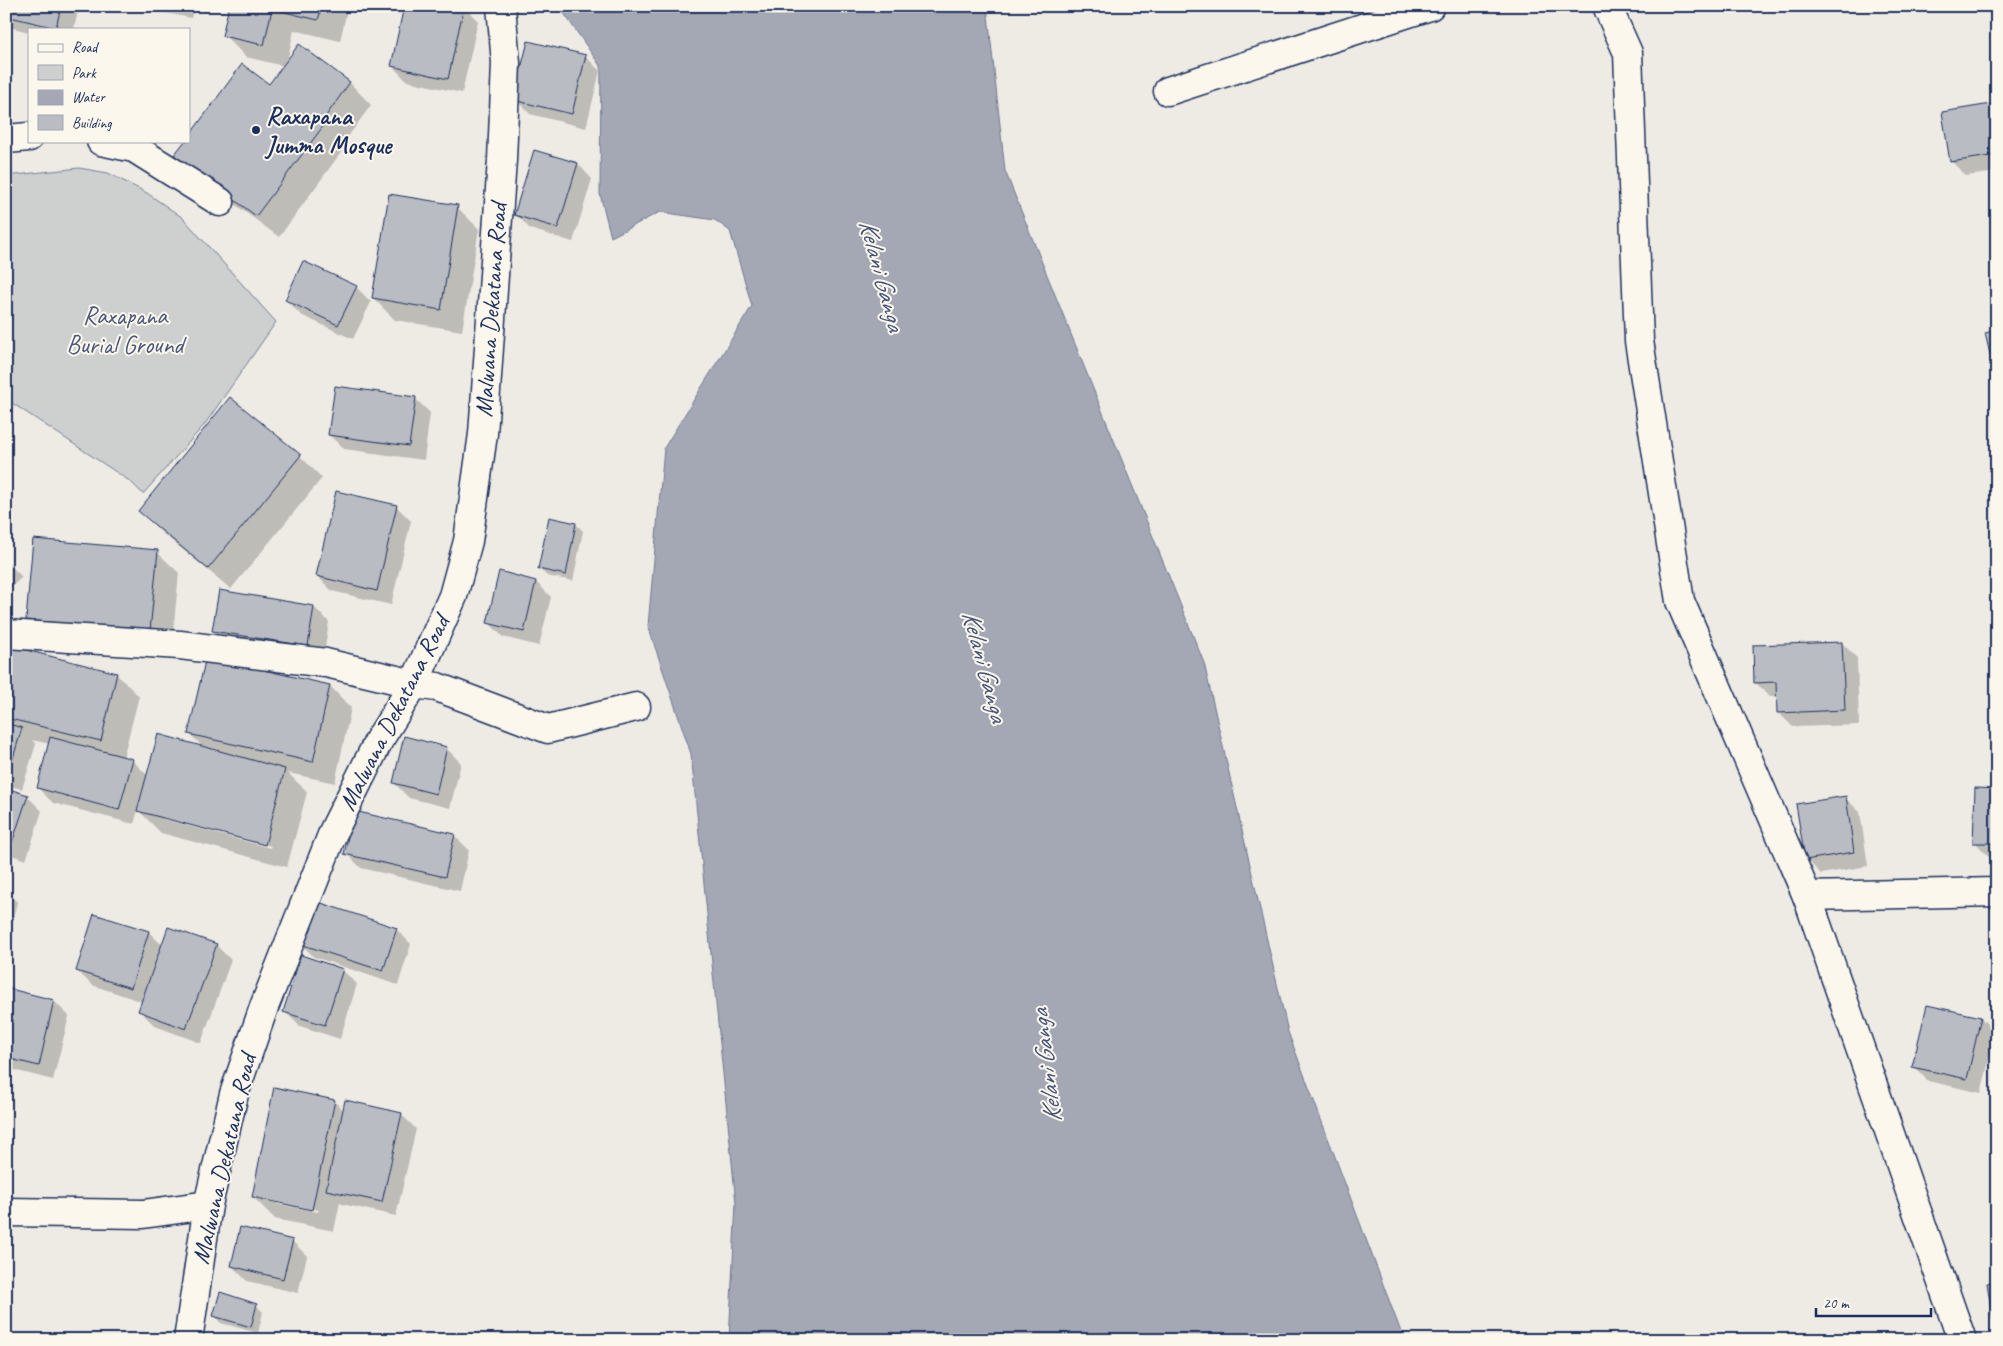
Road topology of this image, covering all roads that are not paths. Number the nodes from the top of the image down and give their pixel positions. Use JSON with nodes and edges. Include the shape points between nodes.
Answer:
{"nodes":[{"id":1,"x":501,"y":6,"type":"edge"},
{"id":2,"x":1430,"y":6,"type":"edge"},
{"id":3,"x":1607,"y":6,"type":"edge"},
{"id":4,"x":1168,"y":91,"type":"dead end"},
{"id":5,"x":28,"y":137,"type":"edge"},
{"id":6,"x":6,"y":139,"type":"edge"},
{"id":7,"x":106,"y":142,"type":"edge"},
{"id":8,"x":220,"y":202,"type":"dead end"},
{"id":9,"x":6,"y":634,"type":"edge"},
{"id":10,"x":414,"y":684,"type":"junction"},
{"id":11,"x":636,"y":707,"type":"dead end"},
{"id":12,"x":1997,"y":892,"type":"edge"},
{"id":13,"x":1807,"y":896,"type":"junction"},
{"id":14,"x":208,"y":1205,"type":"junction"},
{"id":15,"x":6,"y":1212,"type":"edge"},
{"id":16,"x":188,"y":1340,"type":"edge"},
{"id":17,"x":1962,"y":1340,"type":"edge"}],
"edges":[{"from":1,"to":10,"type":"street","name":"Malwana Dekatana Road","via":[[506,72],[502,160],[481,443],[468,541],[453,596]]},
{"from":2,"to":4,"type":"street"},
{"from":3,"to":13,"type":"street","via":[[1628,53],[1639,341],[1680,601]]},
{"from":5,"to":6,"type":"street"},
{"from":7,"to":8,"type":"street","via":[[134,148]]},
{"from":9,"to":10,"type":"street","via":[[180,645],[326,663]]},
{"from":10,"to":11,"type":"street","via":[[437,687],[548,729]]},
{"from":10,"to":14,"type":"street","name":"Malwana Dekatana Road","via":[[379,740],[334,830],[274,981],[234,1094]]},
{"from":12,"to":13,"type":"street"},
{"from":13,"to":17,"type":"street"},
{"from":14,"to":15,"type":"street","via":[[143,1214]]},
{"from":14,"to":16,"type":"street","name":"Malwana Dekatana Road"}]}
